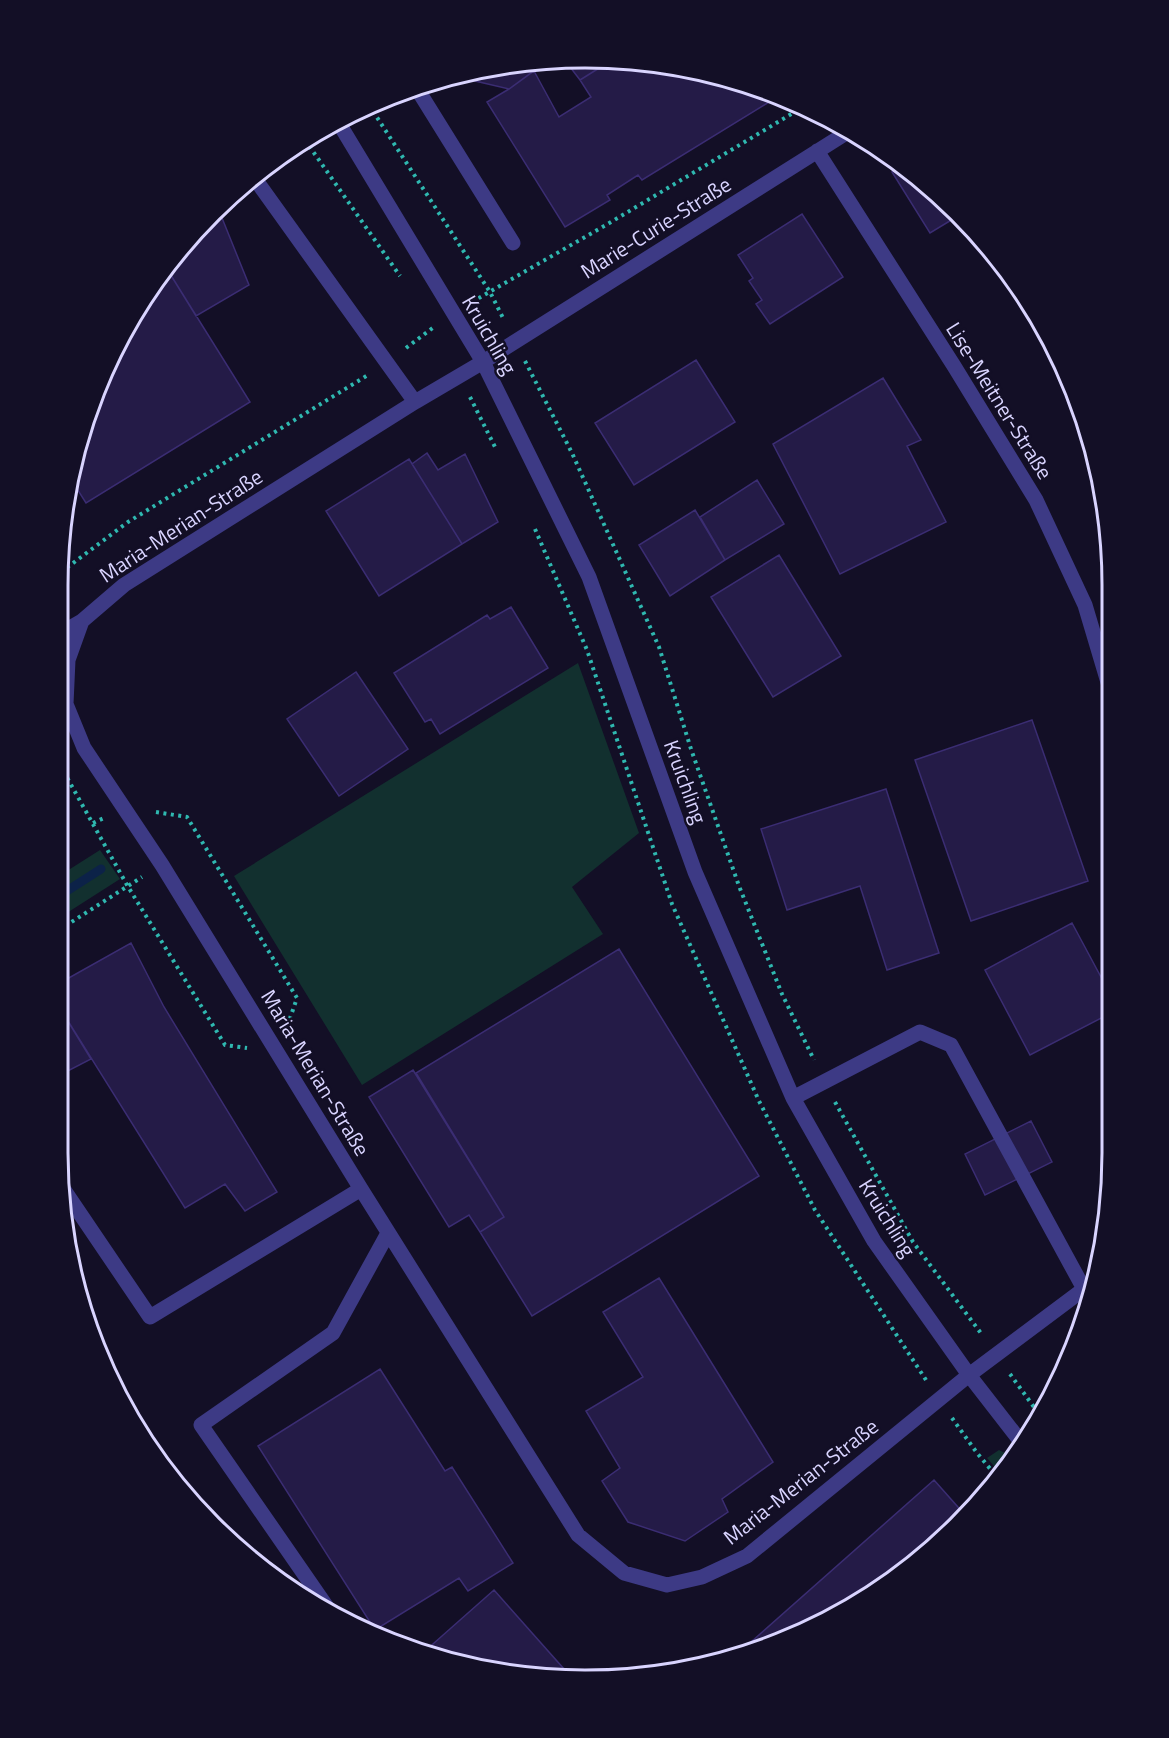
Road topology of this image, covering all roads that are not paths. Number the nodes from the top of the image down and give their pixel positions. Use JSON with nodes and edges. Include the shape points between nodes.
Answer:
{"nodes":[{"id":1,"x":421,"y":94,"type":"edge"},
{"id":2,"x":342,"y":128,"type":"edge"},
{"id":3,"x":841,"y":136,"type":"edge"},
{"id":4,"x":817,"y":151,"type":"junction"},
{"id":5,"x":259,"y":184,"type":"edge"},
{"id":6,"x":513,"y":243,"type":"dead end"},
{"id":7,"x":483,"y":362,"type":"junction"},
{"id":8,"x":415,"y":402,"type":"junction"},
{"id":9,"x":82,"y":621,"type":"junction"},
{"id":10,"x":68,"y":629,"type":"edge"},
{"id":11,"x":68,"y":660,"type":"edge"},
{"id":12,"x":1102,"y":661,"type":"edge"},
{"id":13,"x":68,"y":709,"type":"edge"},
{"id":14,"x":793,"y":1098,"type":"junction"},
{"id":15,"x":361,"y":1189,"type":"junction"},
{"id":16,"x":70,"y":1199,"type":"edge"},
{"id":17,"x":388,"y":1233,"type":"junction"},
{"id":18,"x":1085,"y":1285,"type":"edge"},
{"id":19,"x":1083,"y":1289,"type":"edge"},
{"id":20,"x":969,"y":1375,"type":"junction"},
{"id":21,"x":1017,"y":1437,"type":"edge"},
{"id":22,"x":320,"y":1597,"type":"edge"}],
"edges":[{"from":1,"to":6,"type":"street"},
{"from":2,"to":7,"type":"street","name":"Kruichling"},
{"from":3,"to":4,"type":"street","name":"Marie-Curie-Straße"},
{"from":4,"to":7,"type":"street","name":"Marie-Curie-Straße"},
{"from":4,"to":12,"type":"street","name":"Lise-Meitner-Straße","via":[[1036,500],[1086,605]]},
{"from":5,"to":8,"type":"street"},
{"from":7,"to":8,"type":"street","name":"Maria-Merian-Straße"},
{"from":7,"to":14,"type":"street","name":"Kruichling","via":[[589,577],[695,872]]},
{"from":8,"to":9,"type":"street","name":"Maria-Merian-Straße","via":[[124,585]]},
{"from":9,"to":10,"type":"street"},
{"from":9,"to":11,"type":"street","name":"Maria-Merian-Straße"},
{"from":13,"to":15,"type":"street","name":"Maria-Merian-Straße","via":[[84,748],[162,865]]},
{"from":14,"to":18,"type":"street","via":[[920,1032],[951,1045]]},
{"from":14,"to":20,"type":"street","name":"Kruichling","via":[[874,1241]]},
{"from":15,"to":16,"type":"street","via":[[150,1317]]},
{"from":15,"to":17,"type":"street","name":"Maria-Merian-Straße"},
{"from":17,"to":20,"type":"street","name":"Maria-Merian-Straße","via":[[578,1535],[624,1573],[667,1585],[702,1577],[747,1556]]},
{"from":17,"to":22,"type":"street","via":[[333,1334],[201,1425]]},
{"from":19,"to":20,"type":"street"},
{"from":20,"to":21,"type":"street","name":"Kruichling"}]}
